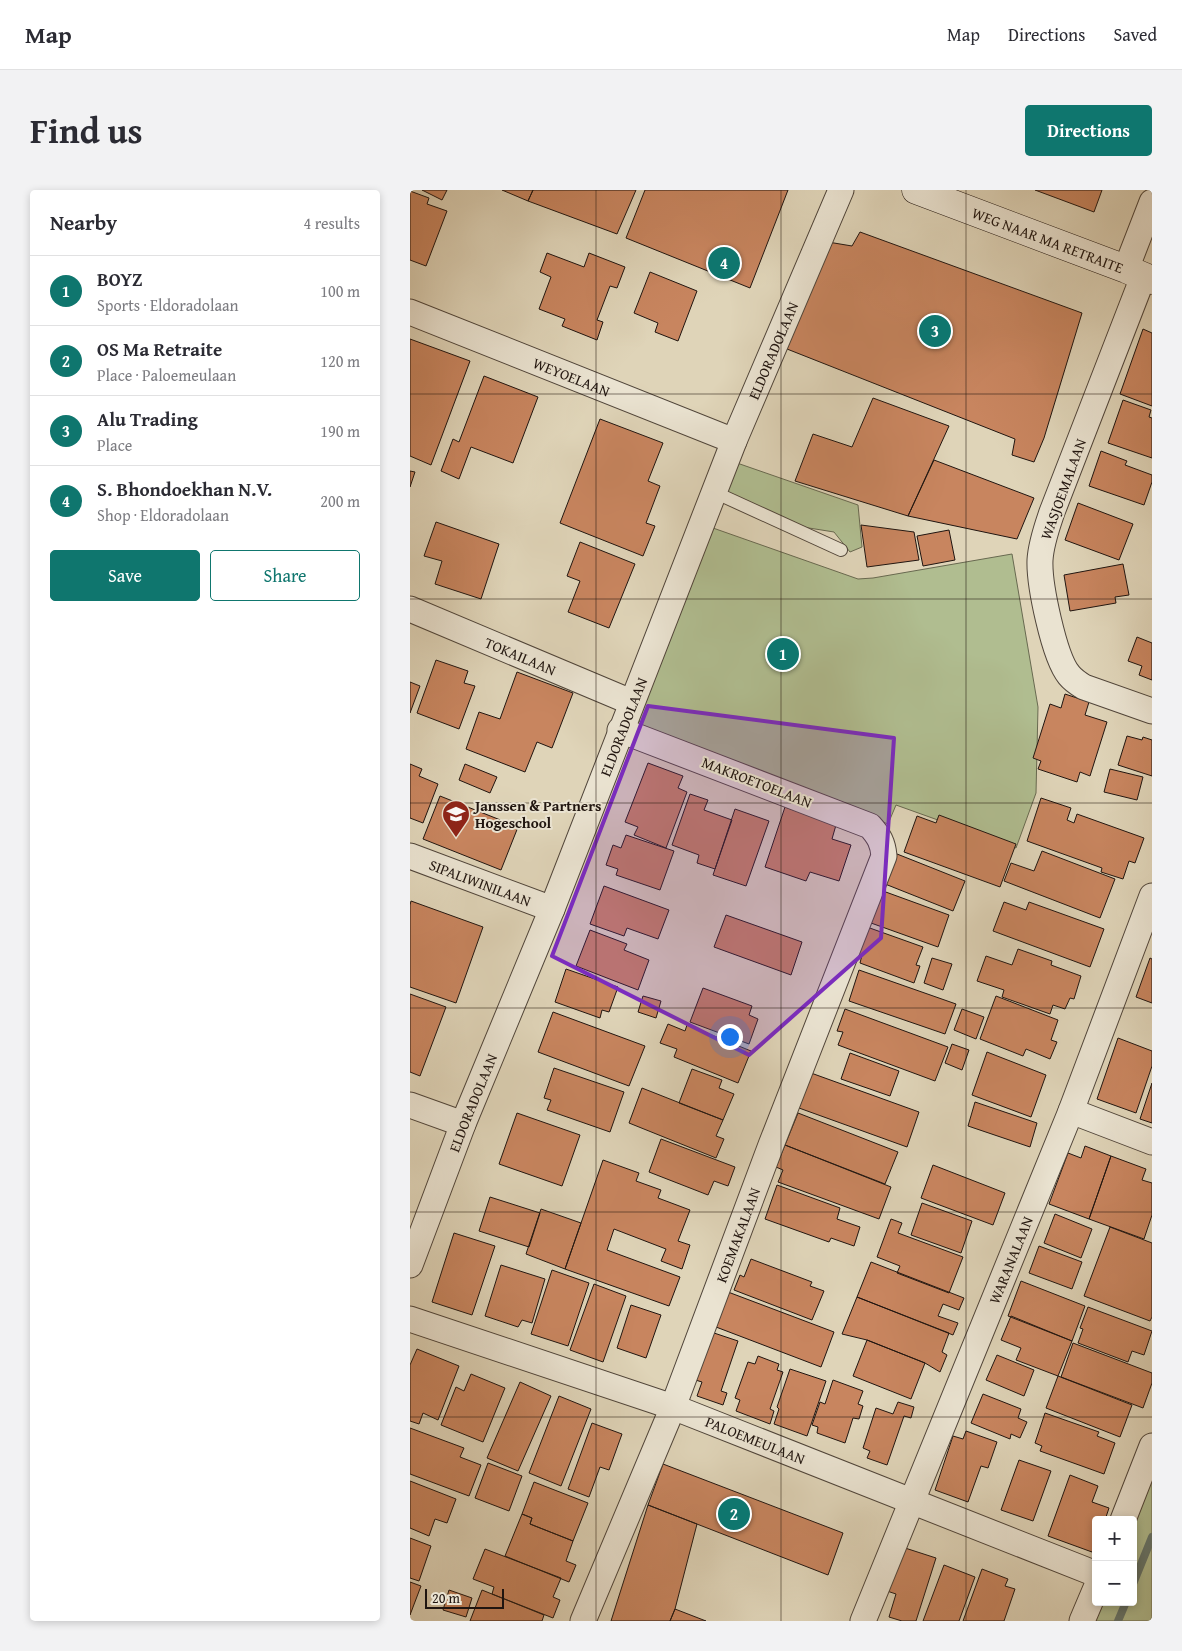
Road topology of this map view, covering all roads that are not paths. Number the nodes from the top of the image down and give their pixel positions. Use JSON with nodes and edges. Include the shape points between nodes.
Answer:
{"nodes":[{"id":1,"x":841,"y":190,"type":"edge"},
{"id":2,"x":916,"y":190,"type":"edge"},
{"id":3,"x":1152,"y":202,"type":"edge"},
{"id":4,"x":1140,"y":276,"type":"edge"},
{"id":5,"x":410,"y":312,"type":"edge"},
{"id":6,"x":734,"y":441,"type":"junction"},
{"id":7,"x":714,"y":492,"type":"junction"},
{"id":8,"x":841,"y":550,"type":"dead end"},
{"id":9,"x":410,"y":609,"type":"edge"},
{"id":10,"x":631,"y":702,"type":"junction"},
{"id":11,"x":1152,"y":711,"type":"edge"},
{"id":12,"x":620,"y":730,"type":"junction"},
{"id":13,"x":883,"y":847,"type":"joint"},
{"id":14,"x":410,"y":856,"type":"edge"},
{"id":15,"x":1152,"y":896,"type":"edge"},
{"id":16,"x":552,"y":909,"type":"junction"},
{"id":17,"x":410,"y":1105,"type":"edge"},
{"id":18,"x":1070,"y":1111,"type":"junction"},
{"id":19,"x":463,"y":1124,"type":"junction"},
{"id":20,"x":1152,"y":1142,"type":"edge"},
{"id":21,"x":410,"y":1265,"type":"edge"},
{"id":22,"x":410,"y":1319,"type":"edge"},
{"id":23,"x":673,"y":1407,"type":"junction"},
{"id":24,"x":1152,"y":1446,"type":"edge"},
{"id":25,"x":912,"y":1502,"type":"junction"},
{"id":26,"x":1125,"y":1516,"type":"edge"},
{"id":27,"x":1092,"y":1572,"type":"edge"},
{"id":28,"x":1092,"y":1597,"type":"edge"},
{"id":29,"x":583,"y":1621,"type":"edge"},
{"id":30,"x":863,"y":1621,"type":"edge"},
{"id":31,"x":1082,"y":1621,"type":"edge"}],
"edges":[{"from":1,"to":6,"type":"street","name":"ELDORADOLAAN"},
{"from":2,"to":4,"type":"street","name":"WEG NAAR MA RETRAITE"},
{"from":3,"to":4,"type":"street","name":"WASJOEMALAAN"},
{"from":4,"to":11,"type":"street","name":"WASJOEMALAAN","via":[[1052,512],[1042,543],[1040,571],[1057,650],[1068,675],[1084,687]]},
{"from":5,"to":6,"type":"street","name":"WEYOELAAN"},
{"from":6,"to":7,"type":"street","name":"ELDORADOLAAN"},
{"from":7,"to":8,"type":"lane"},
{"from":7,"to":10,"type":"street","name":"ELDORADOLAAN"},
{"from":9,"to":10,"type":"street","name":"TOKAILAAN"},
{"from":10,"to":12,"type":"street","name":"ELDORADOLAAN"},
{"from":12,"to":13,"type":"street","name":"MAKROETOELAAN","via":[[870,826]]},
{"from":12,"to":16,"type":"street","name":"ELDORADOLAAN"},
{"from":13,"to":23,"type":"street","name":"KOEMAKALAAN","via":[[884,856]]},
{"from":14,"to":16,"type":"street","name":"SIPALIWINILAAN"},
{"from":15,"to":18,"type":"street","name":"WARANALAAN"},
{"from":16,"to":19,"type":"street","name":"ELDORADOLAAN"},
{"from":17,"to":19,"type":"street"},
{"from":18,"to":20,"type":"street"},
{"from":18,"to":25,"type":"street","name":"WARANALAAN"},
{"from":19,"to":21,"type":"street","name":"ELDORADOLAAN"},
{"from":22,"to":23,"type":"street","name":"PALOEMEULAAN"},
{"from":23,"to":25,"type":"street","name":"PALOEMEULAAN"},
{"from":23,"to":29,"type":"street","name":"KOEMAKALAAN"},
{"from":24,"to":26,"type":"street"},
{"from":25,"to":27,"type":"street","name":"PALOEMEULAAN"},
{"from":25,"to":30,"type":"street","name":"WARANALAAN"},
{"from":28,"to":31,"type":"street"}]}
